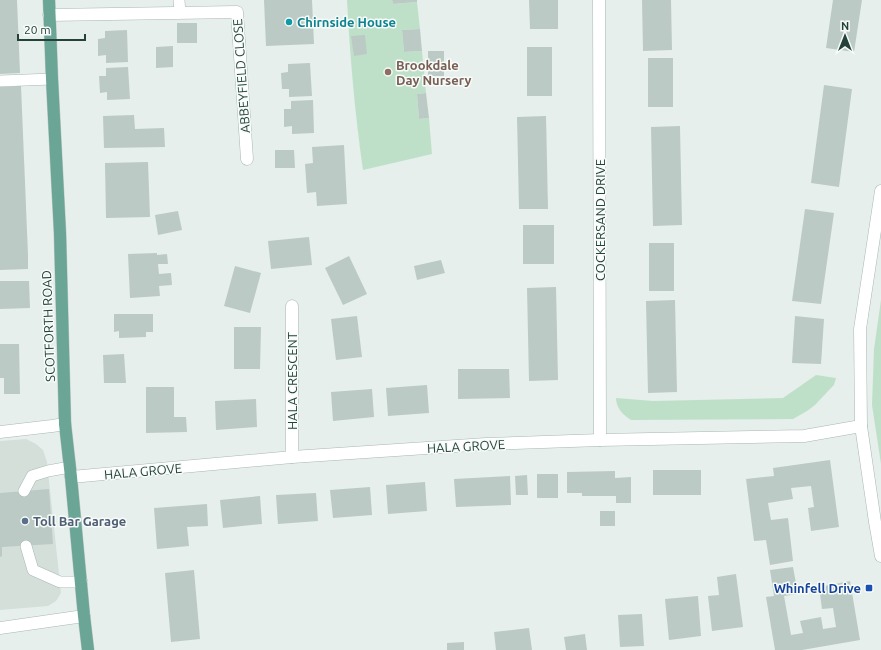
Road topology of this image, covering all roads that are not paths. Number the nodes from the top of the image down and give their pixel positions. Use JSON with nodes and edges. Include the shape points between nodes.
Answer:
{"nodes":[{"id":1,"x":49,"y":0,"type":"edge"},
{"id":2,"x":179,"y":0,"type":"edge"},
{"id":3,"x":599,"y":0,"type":"edge"},
{"id":4,"x":180,"y":13,"type":"junction"},
{"id":5,"x":50,"y":15,"type":"junction"},
{"id":6,"x":52,"y":79,"type":"junction"},
{"id":7,"x":0,"y":81,"type":"edge"},
{"id":8,"x":247,"y":159,"type":"dead end"},
{"id":9,"x":881,"y":191,"type":"edge"},
{"id":10,"x":292,"y":306,"type":"dead end"},
{"id":11,"x":65,"y":424,"type":"junction"},
{"id":12,"x":861,"y":426,"type":"junction"},
{"id":13,"x":0,"y":432,"type":"edge"},
{"id":14,"x":600,"y":440,"type":"junction"},
{"id":15,"x":292,"y":457,"type":"junction"},
{"id":16,"x":71,"y":472,"type":"junction"},
{"id":17,"x":24,"y":491,"type":"dead end"},
{"id":18,"x":26,"y":546,"type":"dead end"},
{"id":19,"x":881,"y":556,"type":"edge"},
{"id":20,"x":82,"y":582,"type":"junction"},
{"id":21,"x":84,"y":616,"type":"junction"},
{"id":22,"x":0,"y":628,"type":"edge"},
{"id":23,"x":88,"y":650,"type":"edge"}],
"edges":[{"from":1,"to":5,"type":"main road","name":"SCOTFORTH ROAD"},
{"from":2,"to":4,"type":"lane"},
{"from":3,"to":14,"type":"street","name":"COCKERSAND DRIVE"},
{"from":4,"to":5,"type":"street","name":"ABBEYFIELD CLOSE"},
{"from":4,"to":8,"type":"street","name":"ABBEYFIELD CLOSE","via":[[237,12]]},
{"from":5,"to":6,"type":"main road","name":"SCOTFORTH ROAD"},
{"from":6,"to":7,"type":"lane"},
{"from":6,"to":11,"type":"main road","name":"SCOTFORTH ROAD","via":[[60,233]]},
{"from":9,"to":12,"type":"street","via":[[860,329]]},
{"from":10,"to":15,"type":"street","name":"HALA CRESCENT"},
{"from":11,"to":13,"type":"street"},
{"from":11,"to":16,"type":"main road","name":"SCOTFORTH ROAD"},
{"from":12,"to":14,"type":"street","name":"HALA GROVE","via":[[804,436]]},
{"from":12,"to":19,"type":"street"},
{"from":14,"to":15,"type":"street","name":"HALA GROVE","via":[[486,444]]},
{"from":15,"to":16,"type":"street","name":"HALA GROVE"},
{"from":16,"to":17,"type":"lane","via":[[48,471],[32,476]]},
{"from":16,"to":20,"type":"main road","name":"SCOTFORTH ROAD"},
{"from":18,"to":20,"type":"lane","via":[[33,570],[60,582]]},
{"from":20,"to":21,"type":"main road","name":"SCOTFORTH ROAD"},
{"from":21,"to":22,"type":"street"},
{"from":21,"to":23,"type":"main road","name":"SCOTFORTH ROAD"}]}
